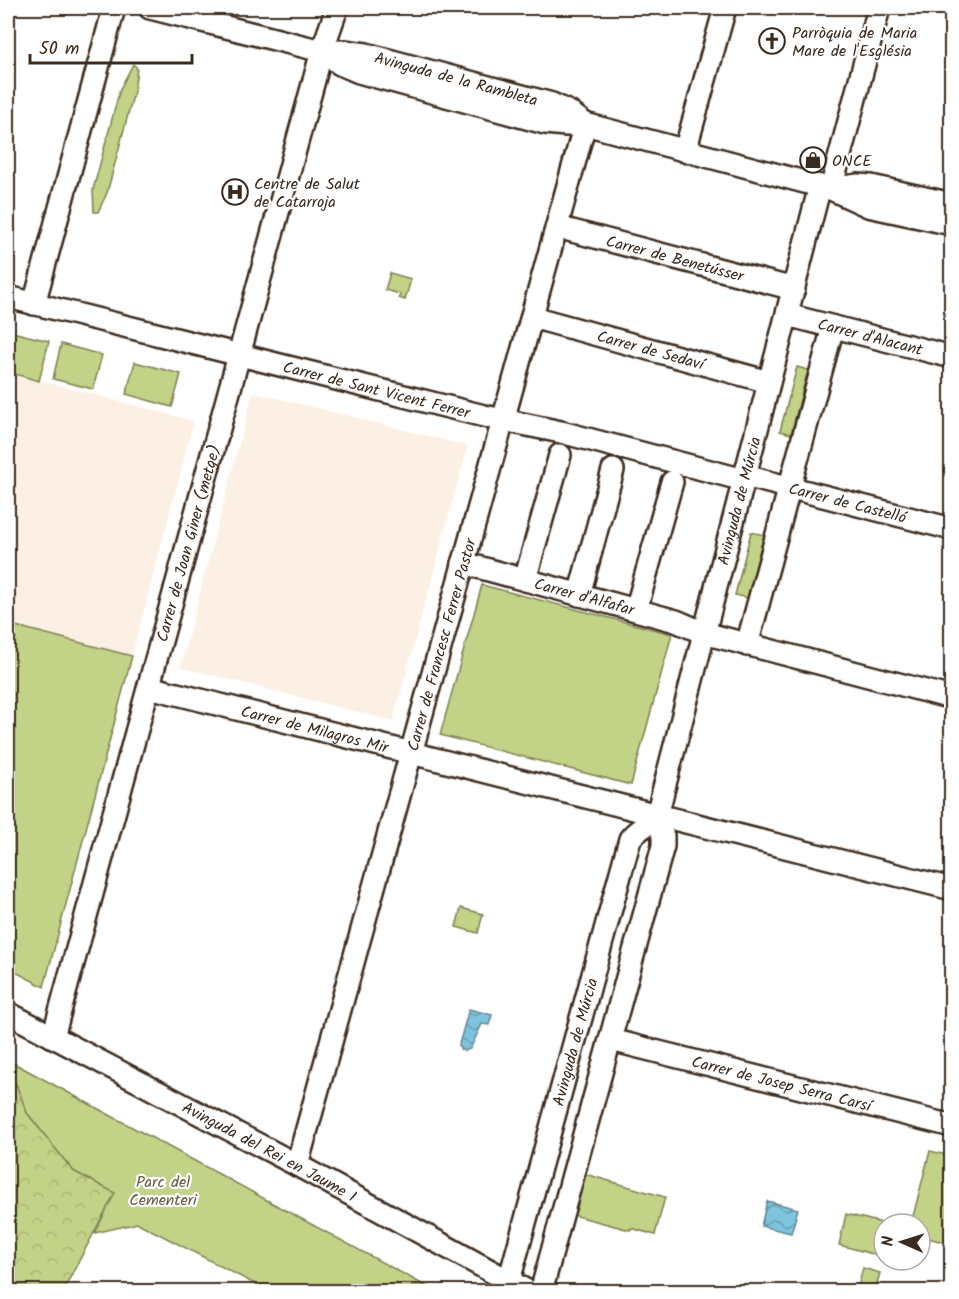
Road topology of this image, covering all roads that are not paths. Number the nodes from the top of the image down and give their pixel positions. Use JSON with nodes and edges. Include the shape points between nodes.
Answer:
{"nodes":[{"id":1,"x":114,"y":8,"type":"edge"},
{"id":2,"x":150,"y":8,"type":"edge"},
{"id":3,"x":338,"y":8,"type":"edge"},
{"id":4,"x":725,"y":8,"type":"edge"},
{"id":5,"x":879,"y":8,"type":"edge"},
{"id":6,"x":322,"y":51,"type":"junction"},
{"id":7,"x":585,"y":124,"type":"junction"},
{"id":8,"x":685,"y":151,"type":"junction"},
{"id":9,"x":825,"y":188,"type":"junction"},
{"id":10,"x":951,"y":204,"type":"edge"},
{"id":11,"x":951,"y":224,"type":"edge"},
{"id":12,"x":556,"y":227,"type":"junction"},
{"id":13,"x":794,"y":289,"type":"junction"},
{"id":14,"x":8,"y":297,"type":"edge"},
{"id":15,"x":34,"y":304,"type":"junction"},
{"id":16,"x":787,"y":315,"type":"junction"},
{"id":17,"x":532,"y":317,"type":"junction"},
{"id":18,"x":833,"y":327,"type":"junction"},
{"id":19,"x":238,"y":355,"type":"junction"},
{"id":20,"x":951,"y":357,"type":"edge"},
{"id":21,"x":769,"y":382,"type":"junction"},
{"id":22,"x":504,"y":420,"type":"junction"},
{"id":23,"x":560,"y":455,"type":"dead end"},
{"id":24,"x":613,"y":470,"type":"dead end"},
{"id":25,"x":745,"y":478,"type":"junction"},
{"id":26,"x":672,"y":482,"type":"dead end"},
{"id":27,"x":790,"y":488,"type":"junction"},
{"id":28,"x":951,"y":529,"type":"edge"},
{"id":29,"x":463,"y":563,"type":"junction"},
{"id":30,"x":525,"y":580,"type":"junction"},
{"id":31,"x":579,"y":595,"type":"junction"},
{"id":32,"x":636,"y":610,"type":"junction"},
{"id":33,"x":704,"y":633,"type":"junction"},
{"id":34,"x":747,"y":645,"type":"junction"},
{"id":35,"x":149,"y":687,"type":"junction"},
{"id":36,"x":951,"y":698,"type":"edge"},
{"id":37,"x":411,"y":752,"type":"junction"},
{"id":38,"x":657,"y":815,"type":"junction"},
{"id":39,"x":951,"y":890,"type":"edge"},
{"id":40,"x":8,"y":1013,"type":"edge"},
{"id":41,"x":52,"y":1037,"type":"junction"},
{"id":42,"x":611,"y":1040,"type":"junction"},
{"id":43,"x":951,"y":1126,"type":"edge"},
{"id":44,"x":297,"y":1165,"type":"junction"},
{"id":45,"x":509,"y":1281,"type":"junction"},
{"id":46,"x":529,"y":1292,"type":"edge"},
{"id":47,"x":541,"y":1292,"type":"edge"}],
"edges":[{"from":1,"to":15,"type":"street"},
{"from":2,"to":6,"type":"street","name":"Avinguda de la Rambleta"},
{"from":3,"to":6,"type":"street","name":"Carrer de Joan Giner (metge)"},
{"from":4,"to":8,"type":"street"},
{"from":5,"to":9,"type":"street","name":"Avinguda de Múrcia"},
{"from":6,"to":7,"type":"street","name":"Avinguda de la Rambleta","via":[[366,54],[541,101],[569,112]]},
{"from":6,"to":19,"type":"street","name":"Carrer de Joan Giner (metge)"},
{"from":7,"to":8,"type":"street","name":"Avinguda de la Rambleta"},
{"from":7,"to":12,"type":"street","name":"Carrer de Francesc Ferrer Pastor"},
{"from":8,"to":9,"type":"street","name":"Avinguda de la Rambleta"},
{"from":9,"to":10,"type":"street","name":"Avinguda de la Rambleta","via":[[871,186]]},
{"from":9,"to":11,"type":"street","name":"Avinguda de la Rambleta","via":[[868,206]]},
{"from":9,"to":13,"type":"street","name":"Avinguda de Múrcia"},
{"from":12,"to":13,"type":"street","name":"Carrer de Benetússer"},
{"from":12,"to":17,"type":"street","name":"Carrer de Francesc Ferrer Pastor"},
{"from":13,"to":16,"type":"street","name":"Avinguda de Múrcia"},
{"from":14,"to":15,"type":"street","name":"Carrer de Sant Vicent Ferrer"},
{"from":15,"to":19,"type":"street","name":"Carrer de Sant Vicent Ferrer"},
{"from":16,"to":18,"type":"street","name":"Carrer d'Alacant"},
{"from":16,"to":21,"type":"street","name":"Avinguda de Múrcia"},
{"from":17,"to":21,"type":"street","name":"Carrer de Sedaví"},
{"from":17,"to":22,"type":"street","name":"Carrer de Francesc Ferrer Pastor"},
{"from":18,"to":20,"type":"street","name":"Carrer d'Alacant"},
{"from":18,"to":27,"type":"street"},
{"from":19,"to":22,"type":"street","name":"Carrer de Sant Vicent Ferrer"},
{"from":19,"to":35,"type":"street","name":"Carrer de Joan Giner (metge)"},
{"from":21,"to":25,"type":"street","name":"Avinguda de Múrcia"},
{"from":22,"to":25,"type":"street","name":"Carrer de Sant Vicent Ferrer"},
{"from":22,"to":29,"type":"street","name":"Carrer de Francesc Ferrer Pastor"},
{"from":23,"to":30,"type":"street"},
{"from":24,"to":31,"type":"street"},
{"from":25,"to":27,"type":"street","name":"Carrer de Castelló"},
{"from":25,"to":33,"type":"street","name":"Avinguda de Múrcia"},
{"from":26,"to":32,"type":"street"},
{"from":27,"to":28,"type":"street","name":"Carrer de Castelló"},
{"from":27,"to":34,"type":"street"},
{"from":29,"to":30,"type":"street","name":"Carrer d'Alfafar"},
{"from":29,"to":37,"type":"street","name":"Carrer de Francesc Ferrer Pastor"},
{"from":30,"to":31,"type":"street","name":"Carrer d'Alfafar"},
{"from":31,"to":32,"type":"street","name":"Carrer d'Alfafar"},
{"from":32,"to":33,"type":"street","name":"Carrer d'Alfafar"},
{"from":33,"to":34,"type":"street","name":"Carrer d'Alfafar"},
{"from":33,"to":38,"type":"street","name":"Avinguda de Múrcia"},
{"from":34,"to":36,"type":"street","name":"Carrer d'Alfafar"},
{"from":35,"to":37,"type":"street","name":"Carrer de Milagros Mir"},
{"from":35,"to":41,"type":"street","name":"Carrer de Joan Giner (metge)"},
{"from":37,"to":38,"type":"street","name":"Carrer de Milagros Mir"},
{"from":37,"to":44,"type":"street","name":"Carrer de Francesc Ferrer Pastor"},
{"from":38,"to":39,"type":"street","name":"Carrer de Milagros Mir"},
{"from":38,"to":42,"type":"street","name":"Avinguda de Múrcia","via":[[663,846]]},
{"from":38,"to":45,"type":"street","name":"Avinguda de Múrcia","via":[[630,839]]},
{"from":40,"to":41,"type":"street","name":"Avinguda del Rei en Jaume I"},
{"from":41,"to":44,"type":"street","name":"Avinguda del Rei en Jaume I"},
{"from":42,"to":43,"type":"street","name":"Carrer de Josep Serra Carsí"},
{"from":42,"to":47,"type":"street","name":"Avinguda de Múrcia"},
{"from":44,"to":45,"type":"street","name":"Avinguda del Rei en Jaume I"},
{"from":45,"to":46,"type":"street","name":"Avinguda del Rei en Jaume I"}]}
